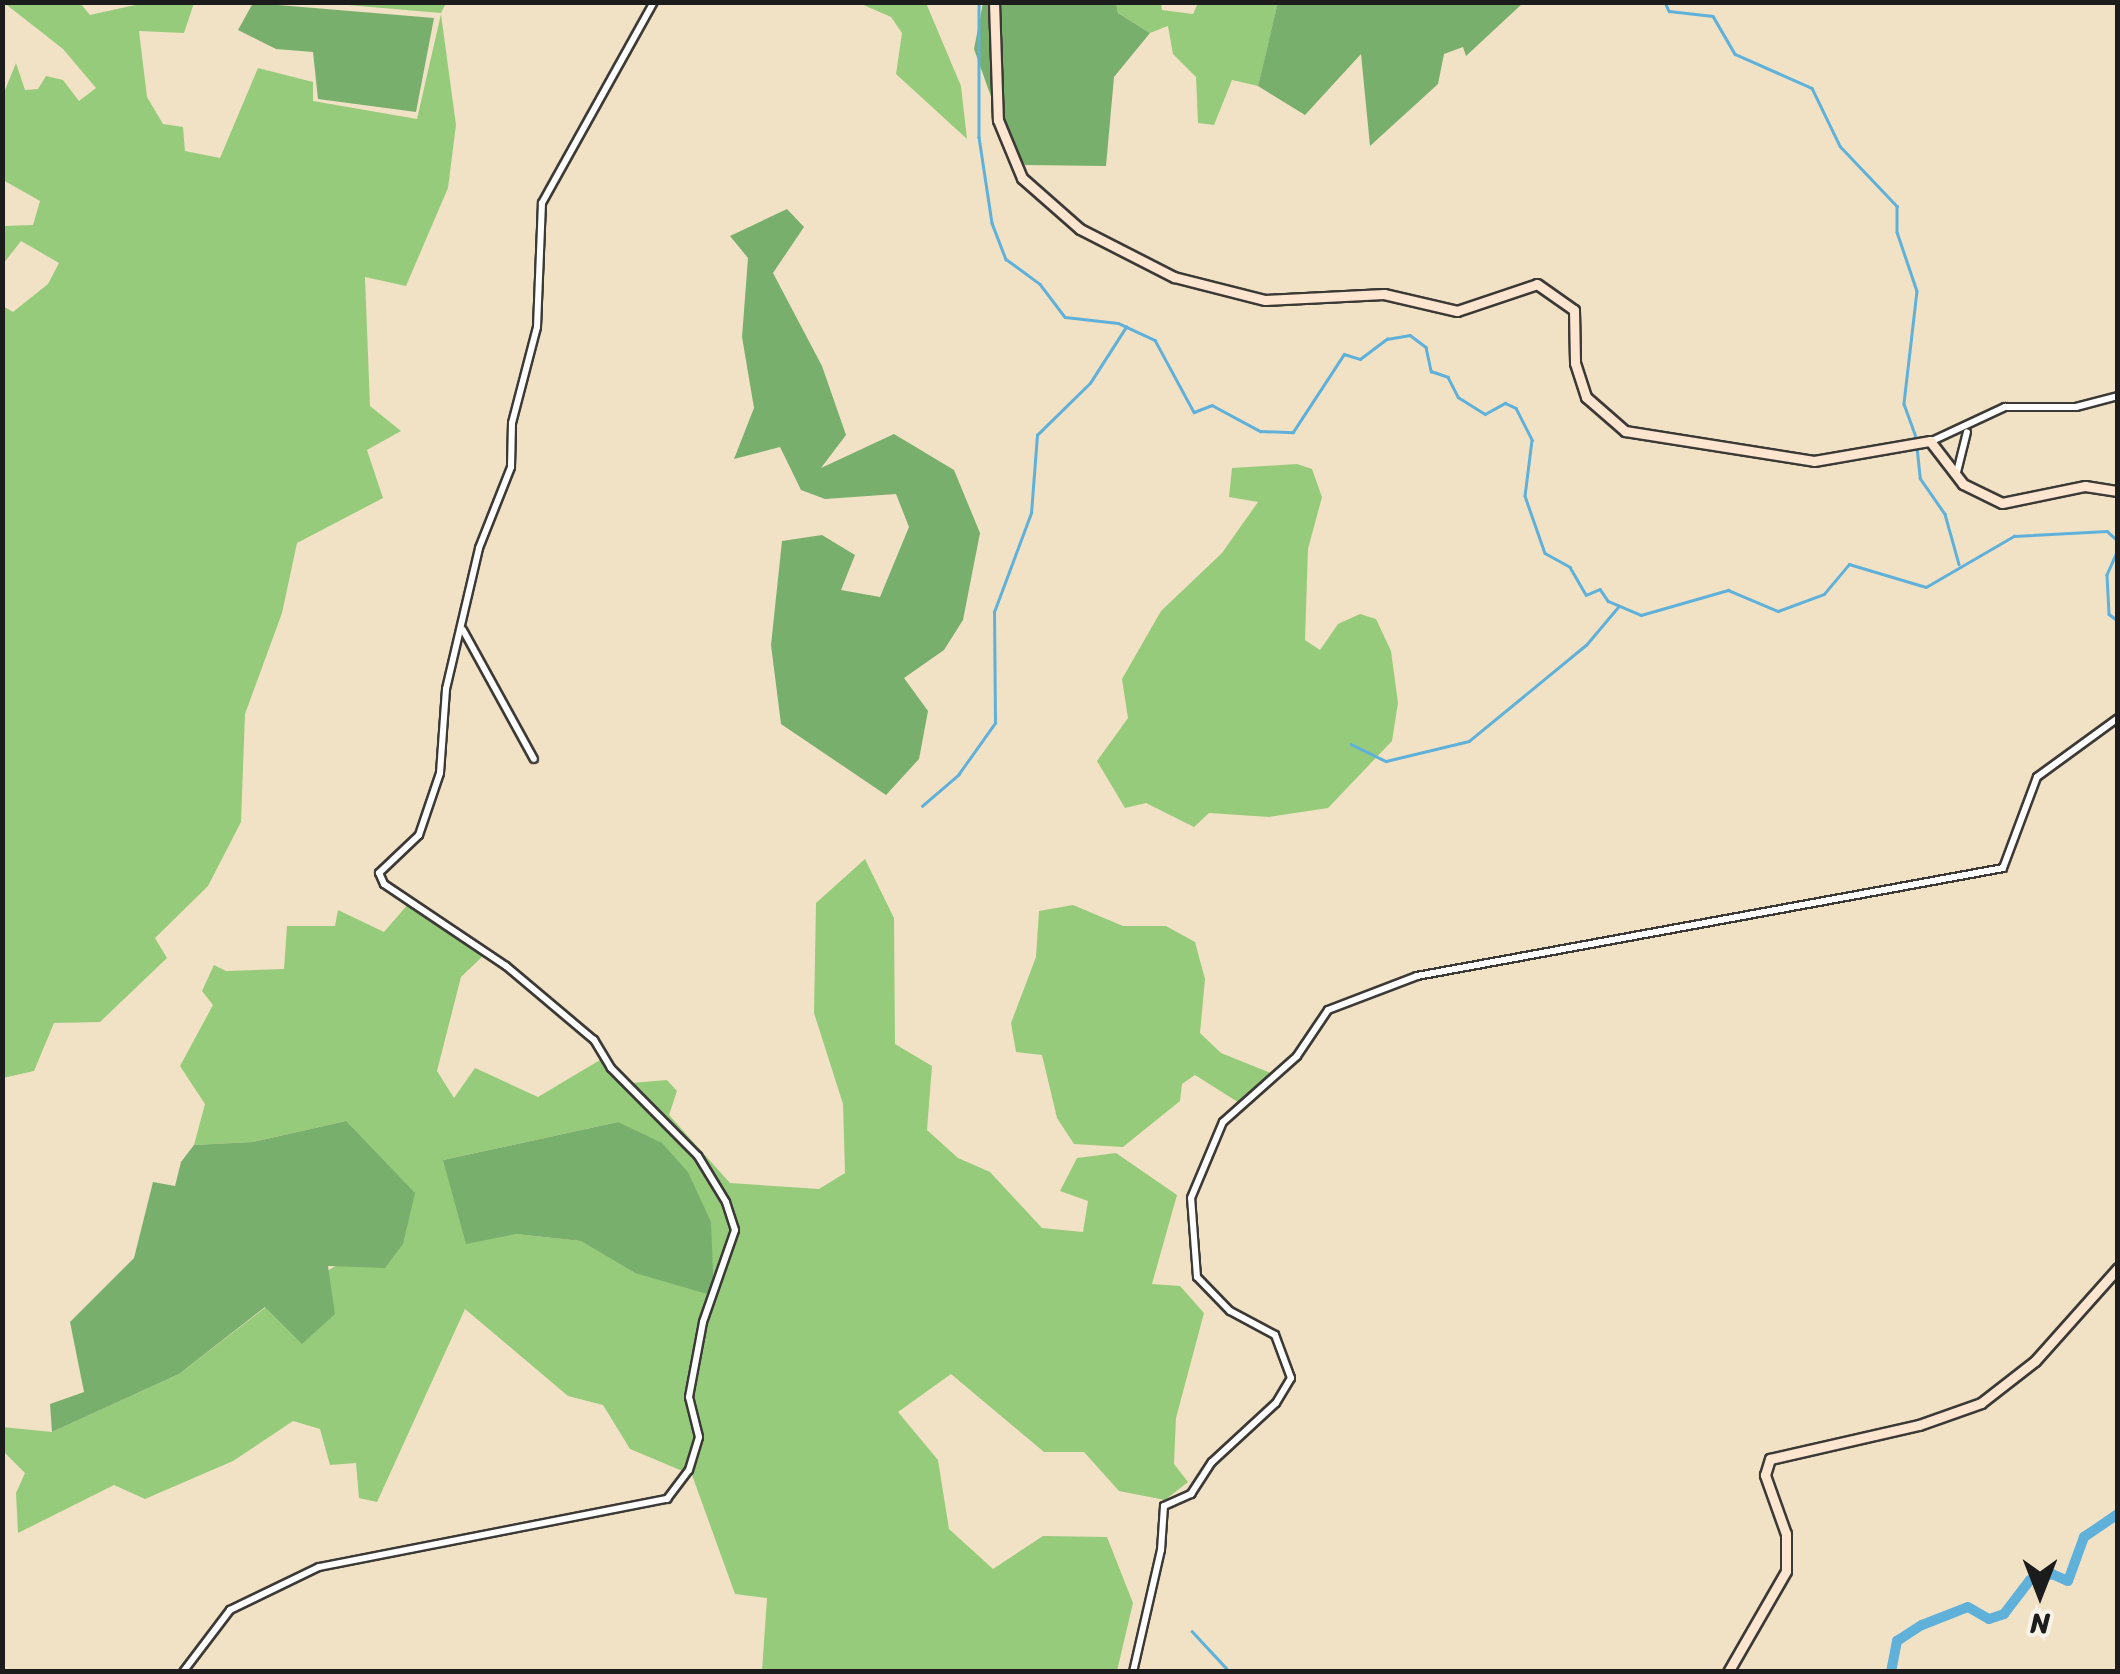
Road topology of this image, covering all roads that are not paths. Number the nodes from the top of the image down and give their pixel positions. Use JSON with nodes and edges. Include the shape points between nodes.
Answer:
{"nodes":[{"id":1,"x":654,"y":2,"type":"edge"},
{"id":2,"x":994,"y":2,"type":"edge"},
{"id":3,"x":2118,"y":396,"type":"edge"},
{"id":4,"x":1970,"y":426,"type":"junction"},
{"id":5,"x":1928,"y":442,"type":"junction"},
{"id":6,"x":1955,"y":476,"type":"junction"},
{"id":7,"x":2118,"y":491,"type":"edge"},
{"id":8,"x":462,"y":629,"type":"junction"},
{"id":9,"x":2118,"y":718,"type":"edge"},
{"id":10,"x":534,"y":760,"type":"dead end"},
{"id":11,"x":2118,"y":1268,"type":"edge"},
{"id":12,"x":183,"y":1672,"type":"edge"},
{"id":13,"x":1133,"y":1672,"type":"edge"},
{"id":14,"x":1728,"y":1672,"type":"edge"}],
"edges":[{"from":1,"to":8,"type":"street","via":[[542,203],[537,326],[512,423],[514,449],[478,548]]},
{"from":2,"to":5,"type":"street","via":[[998,120],[1012,162],[1062,216],[1140,261],[1196,285],[1269,300],[1384,294],[1465,311],[1537,284],[1574,310],[1575,363],[1586,397],[1626,431],[1814,461]]},
{"from":3,"to":4,"type":"street","via":[[2076,407],[2006,407]]},
{"from":4,"to":5,"type":"street"},
{"from":4,"to":6,"type":"street"},
{"from":5,"to":6,"type":"street"},
{"from":6,"to":7,"type":"street","via":[[2002,503],[2086,486]]},
{"from":8,"to":10,"type":"street"},
{"from":8,"to":12,"type":"street","via":[[430,804],[418,834],[379,874],[594,1040],[611,1068],[698,1156],[726,1202],[735,1230],[703,1322],[689,1397],[699,1437],[689,1470],[668,1499],[320,1567],[230,1610]]},
{"from":9,"to":13,"type":"street","via":[[2037,777],[2003,868],[1417,976],[1328,1010],[1297,1056],[1223,1122],[1191,1198],[1197,1277],[1230,1311],[1275,1335],[1291,1378],[1191,1494],[1164,1506],[1161,1550]]},
{"from":11,"to":14,"type":"street","via":[[2035,1361],[1981,1403],[1919,1425],[1770,1459],[1765,1475],[1786,1534],[1786,1571]]}]}
